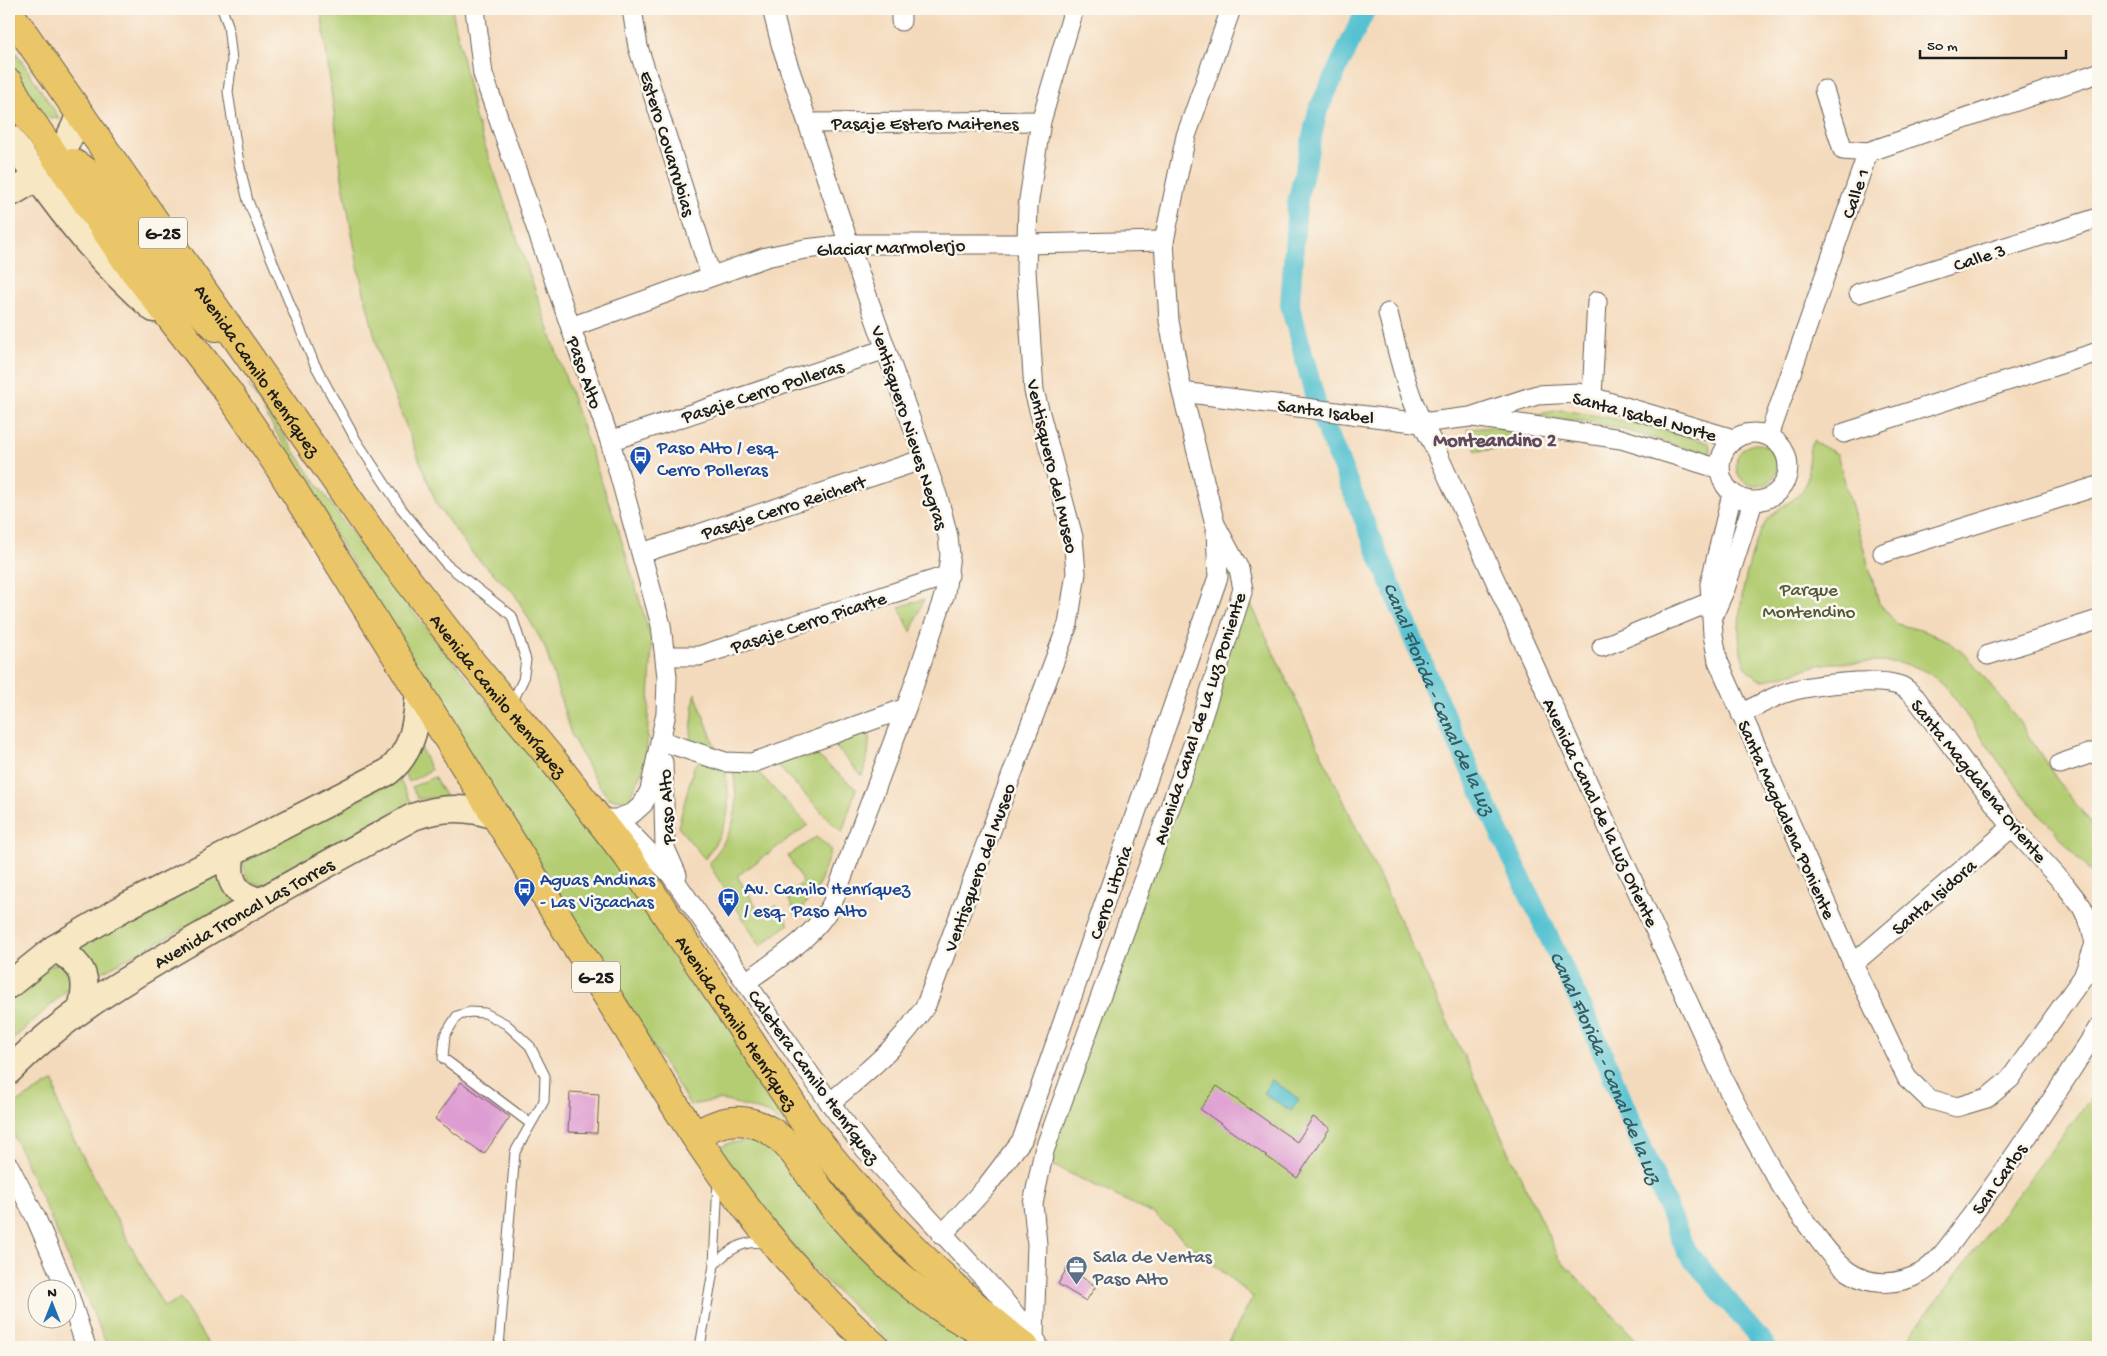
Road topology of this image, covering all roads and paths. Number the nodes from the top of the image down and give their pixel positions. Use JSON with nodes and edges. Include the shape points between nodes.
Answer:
{"nodes":[{"id":1,"x":222,"y":9,"type":"edge"},
{"id":2,"x":475,"y":9,"type":"edge"},
{"id":3,"x":632,"y":9,"type":"edge"},
{"id":4,"x":772,"y":9,"type":"edge"},
{"id":5,"x":1231,"y":9,"type":"edge"},
{"id":6,"x":1071,"y":10,"type":"edge"},
{"id":7,"x":9,"y":12,"type":"edge"},
{"id":8,"x":2098,"y":73,"type":"edge"},
{"id":9,"x":9,"y":83,"type":"edge"},
{"id":10,"x":1824,"y":90,"type":"dead end"},
{"id":11,"x":80,"y":113,"type":"junction"},
{"id":12,"x":1041,"y":121,"type":"junction"},
{"id":13,"x":808,"y":123,"type":"junction"},
{"id":14,"x":13,"y":151,"type":"edge"},
{"id":15,"x":1868,"y":152,"type":"junction"},
{"id":16,"x":58,"y":158,"type":"junction"},
{"id":17,"x":38,"y":178,"type":"junction"},
{"id":18,"x":9,"y":194,"type":"edge"},
{"id":19,"x":2098,"y":218,"type":"edge"},
{"id":20,"x":1164,"y":241,"type":"junction"},
{"id":21,"x":849,"y":244,"type":"junction"},
{"id":22,"x":1026,"y":244,"type":"junction"},
{"id":23,"x":711,"y":276,"type":"junction"},
{"id":24,"x":1859,"y":293,"type":"dead end"},
{"id":25,"x":1597,"y":302,"type":"dead end"},
{"id":26,"x":1388,"y":314,"type":"dead end"},
{"id":27,"x":571,"y":327,"type":"junction"},
{"id":28,"x":180,"y":330,"type":"junction"},
{"id":29,"x":886,"y":349,"type":"junction"},
{"id":30,"x":246,"y":352,"type":"junction"},
{"id":31,"x":2098,"y":352,"type":"edge"},
{"id":32,"x":1182,"y":392,"type":"junction"},
{"id":33,"x":1592,"y":396,"type":"junction"},
{"id":34,"x":1470,"y":417,"type":"junction"},
{"id":35,"x":1421,"y":423,"type":"junction"},
{"id":36,"x":1844,"y":433,"type":"dead end"},
{"id":37,"x":1769,"y":436,"type":"junction"},
{"id":38,"x":1734,"y":439,"type":"junction"},
{"id":39,"x":610,"y":441,"type":"junction"},
{"id":40,"x":924,"y":459,"type":"junction"},
{"id":41,"x":1720,"y":469,"type":"junction"},
{"id":42,"x":2098,"y":486,"type":"edge"},
{"id":43,"x":1732,"y":494,"type":"junction"},
{"id":44,"x":1752,"y":502,"type":"junction"},
{"id":45,"x":1215,"y":524,"type":"junction"},
{"id":46,"x":642,"y":553,"type":"junction"},
{"id":47,"x":1883,"y":553,"type":"dead end"},
{"id":48,"x":949,"y":575,"type":"junction"},
{"id":49,"x":1712,"y":609,"type":"junction"},
{"id":50,"x":2098,"y":620,"type":"edge"},
{"id":51,"x":1602,"y":646,"type":"dead end"},
{"id":52,"x":1988,"y":655,"type":"dead end"},
{"id":53,"x":666,"y":656,"type":"junction"},
{"id":54,"x":419,"y":689,"type":"junction"},
{"id":55,"x":509,"y":708,"type":"junction"},
{"id":56,"x":906,"y":708,"type":"junction"},
{"id":57,"x":1740,"y":714,"type":"junction"},
{"id":58,"x":662,"y":741,"type":"junction"},
{"id":59,"x":2098,"y":751,"type":"edge"},
{"id":60,"x":2060,"y":764,"type":"dead end"},
{"id":61,"x":498,"y":818,"type":"junction"},
{"id":62,"x":609,"y":819,"type":"junction"},
{"id":63,"x":2012,"y":827,"type":"junction"},
{"id":64,"x":232,"y":853,"type":"junction"},
{"id":65,"x":687,"y":898,"type":"junction"},
{"id":66,"x":261,"y":900,"type":"junction"},
{"id":67,"x":55,"y":948,"type":"junction"},
{"id":68,"x":1853,"y":964,"type":"junction"},
{"id":69,"x":746,"y":982,"type":"junction"},
{"id":70,"x":9,"y":986,"type":"edge"},
{"id":71,"x":81,"y":1008,"type":"junction"},
{"id":72,"x":2098,"y":1028,"type":"edge"},
{"id":73,"x":9,"y":1071,"type":"edge"},
{"id":74,"x":830,"y":1103,"type":"junction"},
{"id":75,"x":1957,"y":1107,"type":"joint"},
{"id":76,"x":531,"y":1124,"type":"junction"},
{"id":77,"x":695,"y":1136,"type":"junction"},
{"id":78,"x":9,"y":1166,"type":"edge"},
{"id":79,"x":718,"y":1171,"type":"junction"},
{"id":80,"x":942,"y":1235,"type":"junction"},
{"id":81,"x":776,"y":1247,"type":"junction"},
{"id":82,"x":714,"y":1265,"type":"junction"},
{"id":83,"x":62,"y":1278,"type":"edge"},
{"id":84,"x":1866,"y":1280,"type":"joint"},
{"id":85,"x":78,"y":1323,"type":"edge"},
{"id":86,"x":1030,"y":1345,"type":"edge"},
{"id":87,"x":86,"y":1347,"type":"edge"},
{"id":88,"x":499,"y":1347,"type":"edge"},
{"id":89,"x":700,"y":1347,"type":"edge"},
{"id":90,"x":875,"y":1347,"type":"edge"}],
"edges":[{"from":1,"to":55,"type":"lane","via":[[228,25],[232,60],[228,92],[248,201],[314,363],[356,440],[401,508],[446,564],[512,616],[526,660],[523,680]]},
{"from":2,"to":27,"type":"street","name":"Paso Alto","via":[[483,74]]},
{"from":3,"to":23,"type":"street","name":"Estero Covarrubias","via":[[638,47]]},
{"from":4,"to":13,"type":"street","name":"Ventisquero Nieves Negras"},
{"from":5,"to":20,"type":"street","name":"Avenida Canal de La Luz Poniente","via":[[1186,136]]},
{"from":6,"to":12,"type":"street","name":"Ventisquero del Museo"},
{"from":7,"to":11,"type":"main road","name":"Avenida Camilo Henríquez","number":"G-25"},
{"from":8,"to":15,"type":"street","name":"Calle 1"},
{"from":9,"to":16,"type":"main road","name":"Avenida Camilo Henríquez","number":"G-25"},
{"from":10,"to":15,"type":"street","via":[[1843,150]]},
{"from":11,"to":16,"type":"street"},
{"from":11,"to":30,"type":"main road","name":"Avenida Camilo Henríquez","number":"G-25"},
{"from":12,"to":13,"type":"street","name":"Pasaje Estero Maitenes"},
{"from":12,"to":22,"type":"street","name":"Ventisquero del Museo","via":[[1028,206]]},
{"from":13,"to":21,"type":"street","name":"Ventisquero Nieves Negras"},
{"from":14,"to":16,"type":"street"},
{"from":14,"to":17,"type":"street","name":"Avenida Camilo Henríquez"},
{"from":15,"to":37,"type":"street","name":"Calle 1"},
{"from":16,"to":17,"type":"street"},
{"from":16,"to":28,"type":"main road","name":"Avenida Camilo Henríquez","number":"G-25","via":[[128,262]]},
{"from":16,"to":30,"type":"main road","via":[[78,165],[92,175],[164,277],[202,316]]},
{"from":17,"to":18,"type":"street"},
{"from":17,"to":28,"type":"street","name":"Avenida Camilo Henríquez","via":[[115,273]]},
{"from":19,"to":24,"type":"street","name":"Calle 3"},
{"from":20,"to":22,"type":"street","name":"Glaciar Marmolerjo"},
{"from":20,"to":32,"type":"street","name":"Avenida Canal de La Luz Poniente","via":[[1169,321]]},
{"from":21,"to":22,"type":"street","name":"Glaciar Marmolerjo"},
{"from":21,"to":23,"type":"street","name":"Glaciar Marmolerjo","via":[[766,257]]},
{"from":21,"to":29,"type":"street","name":"Ventisquero Nieves Negras"},
{"from":22,"to":74,"type":"street","name":"Ventisquero del Museo","via":[[1034,391],[1073,537],[1076,573],[1068,624],[926,1005],[891,1051]]},
{"from":23,"to":27,"type":"street","name":"Glaciar Marmolerjo"},
{"from":25,"to":33,"type":"street"},
{"from":26,"to":35,"type":"street","name":"Avenida Canal de la Luz Oriente","via":[[1402,370]]},
{"from":27,"to":39,"type":"street","name":"Paso Alto"},
{"from":28,"to":54,"type":"main road","name":"Avenida Camilo Henríquez","number":"G-25","via":[[253,426]]},
{"from":29,"to":39,"type":"street","name":"Pasaje Cerro Polleras"},
{"from":29,"to":40,"type":"street","name":"Ventisquero Nieves Negras"},
{"from":30,"to":55,"type":"main road","name":"Avenida Camilo Henríquez","number":"G-25","via":[[375,537]]},
{"from":31,"to":36,"type":"street"},
{"from":32,"to":35,"type":"street","name":"Santa Isabel"},
{"from":32,"to":45,"type":"street","name":"Avenida Canal de La Luz Poniente"},
{"from":33,"to":34,"type":"street","name":"Santa Isabel Norte","via":[[1537,394]]},
{"from":33,"to":38,"type":"street","name":"Santa Isabel Norte"},
{"from":34,"to":35,"type":"street","name":"Santa Isabel"},
{"from":34,"to":41,"type":"street","via":[[1621,439]]},
{"from":35,"to":84,"type":"street","name":"Avenida Canal de la Luz Oriente","via":[[1727,1087],[1770,1169],[1798,1213],[1837,1262]]},
{"from":37,"to":38,"type":"street","via":[[1745,434]]},
{"from":37,"to":44,"type":"street","via":[[1787,455],[1786,482],[1778,493],[1766,500]]},
{"from":38,"to":41,"type":"street","via":[[1723,453]]},
{"from":39,"to":46,"type":"street","name":"Paso Alto"},
{"from":40,"to":46,"type":"street","name":"Pasaje Cerro Reichert"},
{"from":40,"to":48,"type":"street","name":"Ventisquero Nieves Negras","via":[[948,536]]},
{"from":41,"to":43,"type":"street"},
{"from":42,"to":47,"type":"street"},
{"from":43,"to":44,"type":"street"},
{"from":43,"to":49,"type":"street","name":"Santa Magdalena Poniente","via":[[1710,584]]},
{"from":44,"to":49,"type":"street","via":[[1724,590]]},
{"from":45,"to":80,"type":"street","name":"Cerro Litoria","via":[[1218,578],[1022,1140],[986,1187]]},
{"from":45,"to":86,"type":"street","name":"Avenida Canal de La Luz Poniente","via":[[1239,569],[1243,589],[1194,742],[1044,1151],[1033,1204],[1037,1244]]},
{"from":46,"to":53,"type":"street","name":"Paso Alto"},
{"from":48,"to":53,"type":"street","name":"Pasaje Cerro Picarte","via":[[699,656]]},
{"from":48,"to":56,"type":"street","name":"Ventisquero Nieves Negras"},
{"from":49,"to":51,"type":"street"},
{"from":49,"to":57,"type":"street","name":"Santa Magdalena Poniente","via":[[1718,661]]},
{"from":50,"to":52,"type":"street"},
{"from":53,"to":58,"type":"street","name":"Paso Alto","via":[[666,713]]},
{"from":54,"to":61,"type":"main road","name":"Avenida Camilo Henríquez","number":"G-25"},
{"from":54,"to":64,"type":"street","via":[[413,736],[397,765],[380,777]]},
{"from":55,"to":62,"type":"main road","name":"Avenida Camilo Henríquez","number":"G-25"},
{"from":56,"to":58,"type":"street","via":[[752,763],[725,762]]},
{"from":56,"to":69,"type":"street","name":"Ventisquero Nieves Negras","via":[[846,871],[822,922],[810,935]]},
{"from":57,"to":63,"type":"street","name":"Santa Magdalena Oriente","via":[[1784,694],[1819,685],[1892,684],[1904,687],[1915,697]]},
{"from":57,"to":68,"type":"street","name":"Santa Magdalena Poniente"},
{"from":58,"to":62,"type":"street","name":"Paso Alto","via":[[650,790],[643,804],[633,813]]},
{"from":58,"to":65,"type":"street","name":"Paso Alto","via":[[664,848]]},
{"from":59,"to":60,"type":"street"},
{"from":61,"to":66,"type":"street","name":"Avenida Troncal Las Torres","via":[[472,809],[428,812]]},
{"from":61,"to":77,"type":"main road","name":"Avenida Camilo Henríquez","number":"G-25"},
{"from":62,"to":65,"type":"street","name":"Caletera Camilo Henríquez","via":[[671,875]]},
{"from":62,"to":86,"type":"main road","name":"Avenida Camilo Henríquez","number":"G-25","via":[[781,1089],[837,1166],[912,1248],[960,1293]]},
{"from":63,"to":68,"type":"street","name":"Santa Isidora"},
{"from":63,"to":75,"type":"street","name":"Santa Magdalena Oriente","via":[[2082,907],[2091,926],[2094,944],[2083,977],[2010,1079],[1987,1098]]},
{"from":64,"to":66,"type":"street","via":[[229,868],[234,886],[248,899]]},
{"from":64,"to":67,"type":"street","via":[[126,907]]},
{"from":65,"to":69,"type":"street","name":"Caletera Camilo Henríquez"},
{"from":66,"to":71,"type":"street","name":"Avenida Troncal Las Torres"},
{"from":67,"to":70,"type":"street"},
{"from":67,"to":71,"type":"street","via":[[81,969],[87,989]]},
{"from":68,"to":75,"type":"street","name":"Santa Magdalena Poniente","via":[[1907,1078],[1929,1099]]},
{"from":69,"to":74,"type":"street","name":"Caletera Camilo Henríquez"},
{"from":71,"to":73,"type":"street","name":"Avenida Troncal Las Torres"},
{"from":72,"to":84,"type":"street","name":"San Carlos","via":[[1998,1181],[1936,1261],[1903,1281],[1885,1284]]},
{"from":74,"to":80,"type":"street","name":"Caletera Camilo Henríquez","via":[[865,1149]]},
{"from":76,"to":76,"type":"lane","via":[[544,1101],[545,1076],[530,1046],[506,1024],[485,1013],[470,1012],[457,1016],[445,1035],[443,1058]]},
{"from":76,"to":88,"type":"lane","via":[[515,1152]]},
{"from":77,"to":79,"type":"main road","name":"Avenida Camilo Henríquez","number":"G-25"},
{"from":77,"to":86,"type":"main road","via":[[731,1120],[751,1122],[769,1130],[785,1144],[850,1227],[906,1282],[962,1322]]},
{"from":78,"to":83,"type":"street"},
{"from":79,"to":81,"type":"main road","name":"Avenida Camilo Henríquez","number":"G-25"},
{"from":79,"to":82,"type":"lane"},
{"from":80,"to":86,"type":"street","name":"Caletera Camilo Henríquez","via":[[1002,1298]]},
{"from":81,"to":82,"type":"lane","via":[[759,1242],[742,1244],[726,1252]]},
{"from":81,"to":90,"type":"main road","name":"Avenida Camilo Henríquez","number":"G-25"},
{"from":82,"to":89,"type":"lane"},
{"from":85,"to":87,"type":"street"}]}
